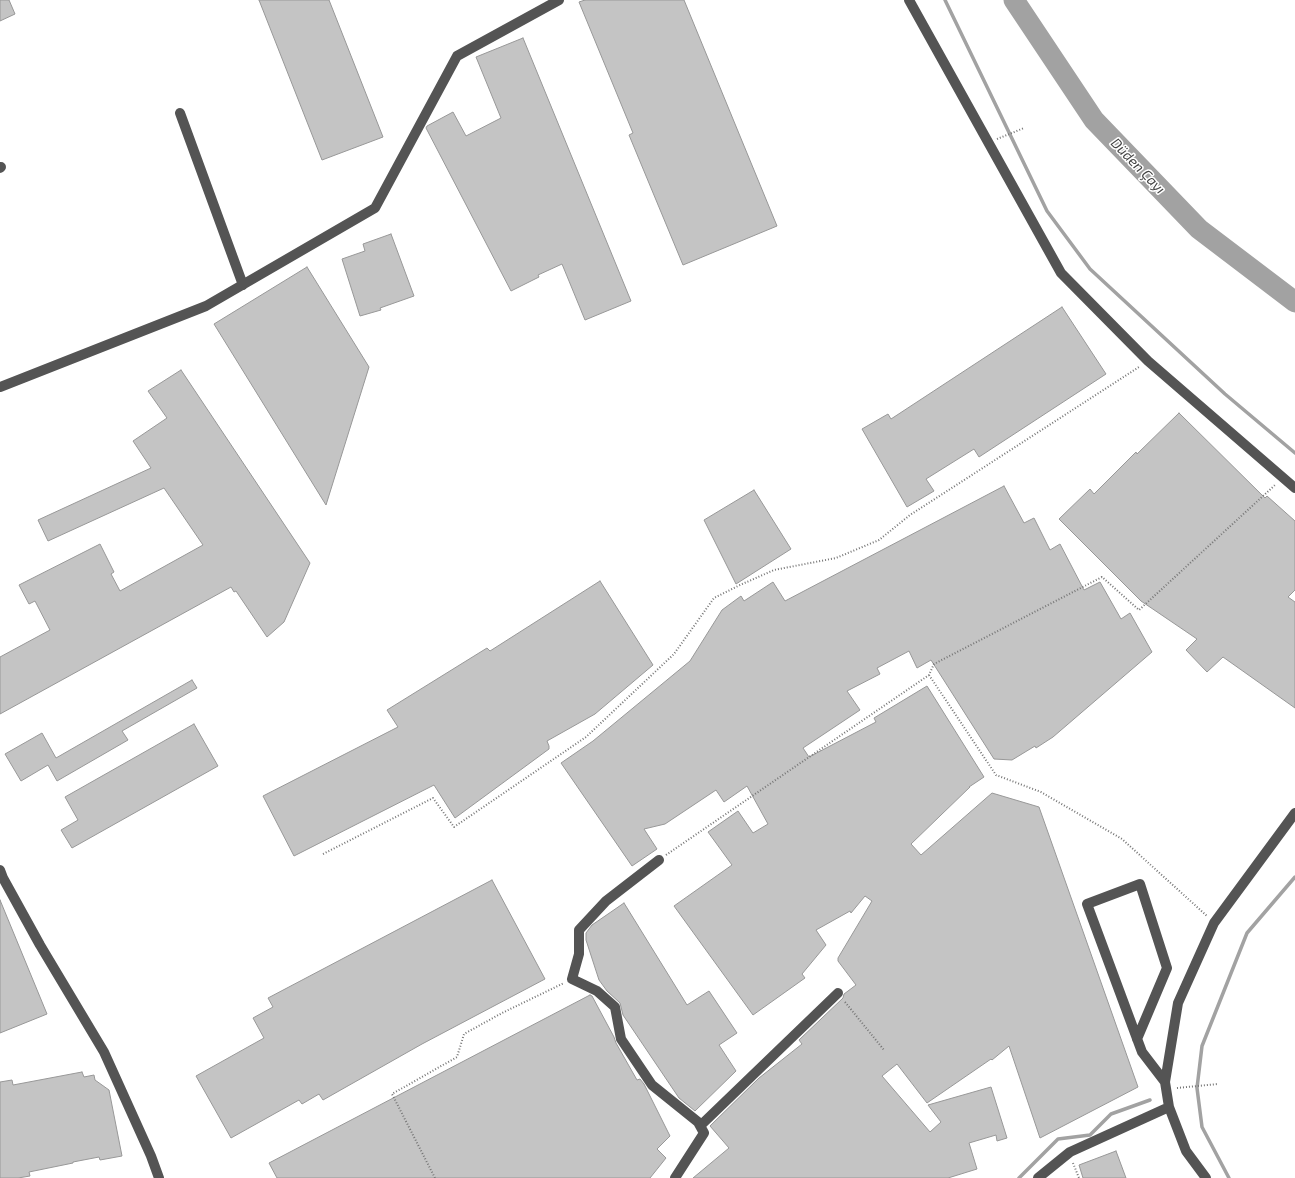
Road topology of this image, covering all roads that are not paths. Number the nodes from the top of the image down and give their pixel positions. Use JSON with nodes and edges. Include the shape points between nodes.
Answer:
{"nodes":[{"id":1,"x":559,"y":0,"type":"edge"},
{"id":2,"x":909,"y":0,"type":"edge"},
{"id":3,"x":180,"y":113,"type":"dead end"},
{"id":4,"x":242,"y":285,"type":"junction"},
{"id":5,"x":0,"y":387,"type":"edge"},
{"id":6,"x":1295,"y":488,"type":"edge"},
{"id":7,"x":1295,"y":813,"type":"edge"},
{"id":8,"x":659,"y":860,"type":"road end"},
{"id":9,"x":0,"y":870,"type":"edge"},
{"id":10,"x":838,"y":993,"type":"road end"},
{"id":11,"x":1137,"y":1039,"type":"junction"},
{"id":12,"x":1165,"y":1082,"type":"junction"},
{"id":13,"x":1169,"y":1107,"type":"junction"},
{"id":14,"x":700,"y":1126,"type":"junction"},
{"id":15,"x":159,"y":1178,"type":"edge"},
{"id":16,"x":675,"y":1178,"type":"edge"},
{"id":17,"x":1038,"y":1178,"type":"edge"},
{"id":18,"x":1206,"y":1178,"type":"edge"}],
"edges":[{"from":1,"to":4,"type":"street","via":[[458,56],[375,208]]},
{"from":2,"to":6,"type":"street","via":[[1061,273],[1148,361]]},
{"from":3,"to":4,"type":"street"},
{"from":4,"to":5,"type":"street","via":[[206,306]]},
{"from":7,"to":12,"type":"street","via":[[1214,923],[1178,1002]]},
{"from":8,"to":14,"type":"street","via":[[606,901],[579,930],[579,954],[572,979],[597,991],[614,1008],[621,1039],[652,1085]]},
{"from":9,"to":15,"type":"street","via":[[104,1052]]},
{"from":10,"to":14,"type":"street"},
{"from":11,"to":11,"type":"street","via":[[1087,904],[1140,884],[1167,968]]},
{"from":11,"to":12,"type":"street","via":[[1142,1052]]},
{"from":12,"to":13,"type":"street"},
{"from":13,"to":17,"type":"street","via":[[1070,1152]]},
{"from":13,"to":18,"type":"street","via":[[1186,1151]]},
{"from":14,"to":16,"type":"street","via":[[704,1133]]}]}
